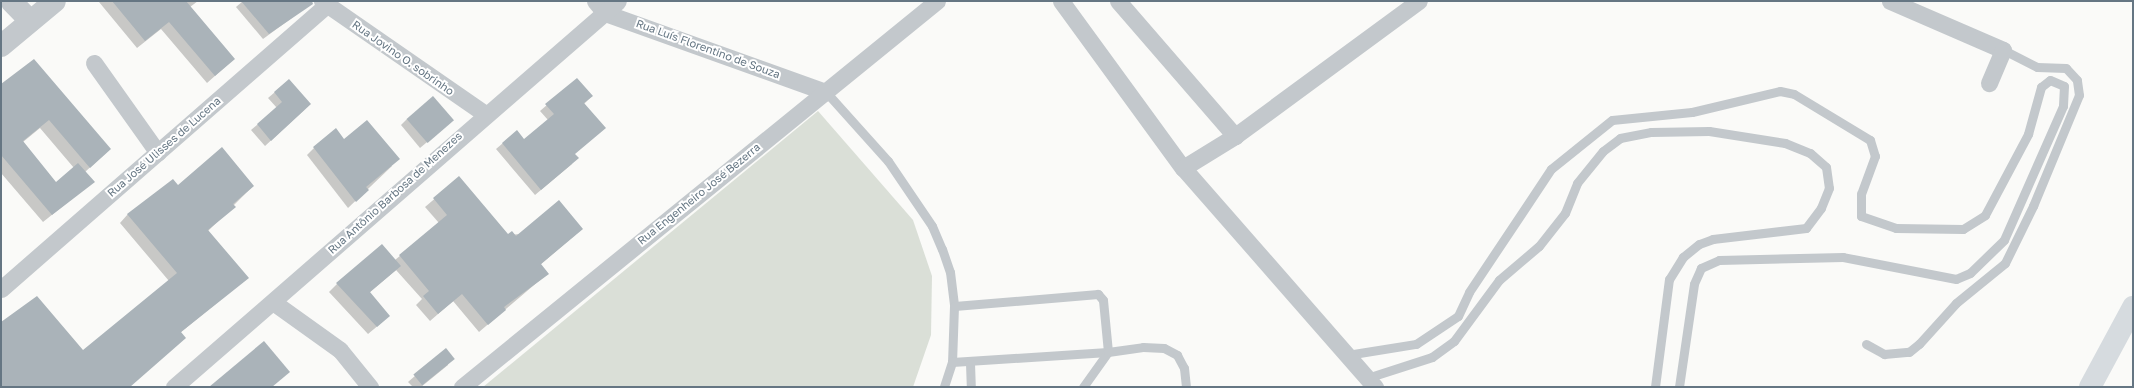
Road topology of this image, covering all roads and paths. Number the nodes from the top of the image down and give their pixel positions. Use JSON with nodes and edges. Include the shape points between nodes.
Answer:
{"nodes":[{"id":1,"x":11,"y":1,"type":"edge"},
{"id":2,"x":55,"y":1,"type":"edge"},
{"id":3,"x":618,"y":1,"type":"edge"},
{"id":4,"x":937,"y":1,"type":"edge"},
{"id":5,"x":1060,"y":1,"type":"edge"},
{"id":6,"x":1118,"y":1,"type":"edge"},
{"id":7,"x":1419,"y":1,"type":"edge"},
{"id":8,"x":1890,"y":1,"type":"edge"},
{"id":9,"x":324,"y":3,"type":"edge"},
{"id":10,"x":600,"y":7,"type":"edge"},
{"id":11,"x":30,"y":21,"type":"junction"},
{"id":12,"x":1,"y":46,"type":"edge"},
{"id":13,"x":2003,"y":50,"type":"junction"},
{"id":14,"x":94,"y":63,"type":"dead end"},
{"id":15,"x":1989,"y":84,"type":"dead end"},
{"id":16,"x":826,"y":92,"type":"junction"},
{"id":17,"x":485,"y":114,"type":"junction"},
{"id":18,"x":1236,"y":136,"type":"junction"},
{"id":19,"x":158,"y":153,"type":"junction"},
{"id":20,"x":1183,"y":168,"type":"junction"},
{"id":21,"x":1,"y":289,"type":"edge"},
{"id":22,"x":273,"y":302,"type":"junction"},
{"id":23,"x":954,"y":306,"type":"junction"},
{"id":24,"x":2133,"y":307,"type":"edge"},
{"id":25,"x":1866,"y":344,"type":"dead end"},
{"id":26,"x":1108,"y":352,"type":"junction"},
{"id":27,"x":1347,"y":355,"type":"junction"},
{"id":28,"x":952,"y":362,"type":"junction"},
{"id":29,"x":970,"y":363,"type":"junction"},
{"id":30,"x":1371,"y":382,"type":"edge"},
{"id":31,"x":174,"y":387,"type":"edge"},
{"id":32,"x":370,"y":387,"type":"edge"},
{"id":33,"x":462,"y":387,"type":"edge"},
{"id":34,"x":944,"y":387,"type":"edge"},
{"id":35,"x":971,"y":387,"type":"edge"},
{"id":36,"x":1083,"y":387,"type":"edge"},
{"id":37,"x":1186,"y":387,"type":"edge"},
{"id":38,"x":1655,"y":387,"type":"edge"},
{"id":39,"x":1679,"y":387,"type":"edge"},
{"id":40,"x":2090,"y":387,"type":"edge"}],
"edges":[{"from":1,"to":11,"type":"street"},
{"from":2,"to":11,"type":"street"},
{"from":3,"to":10,"type":"street","name":"Rua Antônio Barbosa de Menezes"},
{"from":4,"to":16,"type":"street","name":"Rua Engenheiro José Bezerra"},
{"from":5,"to":20,"type":"street"},
{"from":6,"to":18,"type":"street"},
{"from":7,"to":18,"type":"street"},
{"from":8,"to":13,"type":"street"},
{"from":9,"to":17,"type":"street","name":"Rua Jovino O. sobrinho"},
{"from":9,"to":19,"type":"street","name":"Rua José Ulisses de Lucena"},
{"from":10,"to":16,"type":"street","name":"Rua Luís Florentino de Souza"},
{"from":10,"to":17,"type":"street","name":"Rua Antônio Barbosa de Menezes"},
{"from":11,"to":12,"type":"street"},
{"from":13,"to":15,"type":"street"},
{"from":13,"to":25,"type":"lane","via":[[2037,67],[2066,68],[2077,80],[2079,95],[2033,206],[2005,263],[1956,303],[1919,344],[1909,352],[1884,354]]},
{"from":14,"to":19,"type":"street"},
{"from":16,"to":23,"type":"lane","via":[[888,161],[932,226],[950,272]]},
{"from":16,"to":33,"type":"street","name":"Rua Engenheiro José Bezerra"},
{"from":17,"to":22,"type":"street","name":"Rua Antônio Barbosa de Menezes"},
{"from":18,"to":20,"type":"street"},
{"from":19,"to":21,"type":"street","name":"Rua José Ulisses de Lucena"},
{"from":20,"to":27,"type":"street"},
{"from":22,"to":31,"type":"street","name":"Rua Antônio Barbosa de Menezes"},
{"from":22,"to":32,"type":"street","via":[[340,350]]},
{"from":23,"to":26,"type":"lane","via":[[1098,294],[1103,300]]},
{"from":23,"to":28,"type":"lane"},
{"from":24,"to":40,"type":"main road"},
{"from":26,"to":29,"type":"lane"},
{"from":26,"to":36,"type":"lane"},
{"from":26,"to":37,"type":"lane","via":[[1164,348],[1177,355],[1184,368]]},
{"from":27,"to":30,"type":"street"},
{"from":27,"to":39,"type":"lane","via":[[1416,344],[1458,316],[1469,292],[1551,170],[1612,120],[1692,112],[1780,91],[1794,94],[1870,140],[1875,156],[1861,194],[1861,216],[1896,228],[1963,229],[1984,215],[2028,134],[2041,87],[2050,80],[2064,86],[2066,94],[2059,118],[2004,240],[1970,273],[1956,279],[1843,257],[1719,260],[1701,268],[1694,284]]},
{"from":28,"to":29,"type":"lane"},
{"from":28,"to":34,"type":"lane"},
{"from":29,"to":35,"type":"lane"},
{"from":30,"to":38,"type":"lane","via":[[1432,357],[1454,341],[1499,280],[1539,246],[1565,213],[1577,183],[1603,151],[1620,138],[1651,132],[1709,131],[1785,143],[1810,153],[1826,167],[1829,188],[1821,208],[1806,228],[1713,239],[1699,244],[1683,257],[1669,279]]}]}
